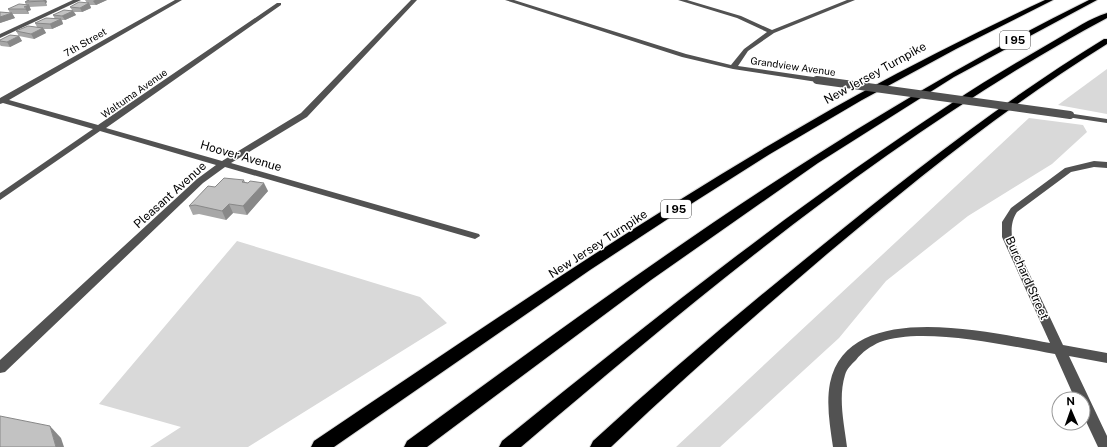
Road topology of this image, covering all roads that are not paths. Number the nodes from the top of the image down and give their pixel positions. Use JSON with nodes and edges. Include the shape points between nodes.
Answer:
{"nodes":[{"id":1,"x":78,"y":0,"type":"edge"},
{"id":2,"x":179,"y":0,"type":"edge"},
{"id":3,"x":414,"y":0,"type":"edge"},
{"id":4,"x":508,"y":0,"type":"edge"},
{"id":5,"x":681,"y":0,"type":"edge"},
{"id":6,"x":852,"y":0,"type":"edge"},
{"id":7,"x":1050,"y":0,"type":"edge"},
{"id":8,"x":1094,"y":0,"type":"edge"},
{"id":9,"x":279,"y":4,"type":"dead end"},
{"id":10,"x":1107,"y":15,"type":"edge"},
{"id":11,"x":772,"y":32,"type":"junction"},
{"id":12,"x":0,"y":36,"type":"edge"},
{"id":13,"x":1107,"y":41,"type":"edge"},
{"id":14,"x":733,"y":67,"type":"junction"},
{"id":15,"x":1,"y":100,"type":"edge"},
{"id":16,"x":1103,"y":121,"type":"edge"},
{"id":17,"x":101,"y":128,"type":"junction"},
{"id":18,"x":1107,"y":129,"type":"edge"},
{"id":19,"x":225,"y":163,"type":"junction"},
{"id":20,"x":1107,"y":165,"type":"edge"},
{"id":21,"x":0,"y":197,"type":"edge"},
{"id":22,"x":475,"y":236,"type":"dead end"},
{"id":23,"x":1059,"y":349,"type":"junction"},
{"id":24,"x":1107,"y":358,"type":"edge"},
{"id":25,"x":0,"y":368,"type":"edge"},
{"id":26,"x":1079,"y":391,"type":"edge"},
{"id":27,"x":1091,"y":417,"type":"edge"},
{"id":28,"x":320,"y":447,"type":"edge"},
{"id":29,"x":413,"y":447,"type":"edge"},
{"id":30,"x":508,"y":447,"type":"edge"},
{"id":31,"x":598,"y":447,"type":"edge"},
{"id":32,"x":840,"y":447,"type":"edge"},
{"id":33,"x":1105,"y":447,"type":"edge"}],
"edges":[{"from":1,"to":12,"type":"street"},
{"from":2,"to":15,"type":"street","name":"7th Street"},
{"from":3,"to":19,"type":"street","name":"Pleasant Avenue","via":[[304,115]]},
{"from":4,"to":14,"type":"street","name":"Grandview Avenue","via":[[671,52]]},
{"from":5,"to":11,"type":"street","via":[[740,17]]},
{"from":6,"to":11,"type":"street"},
{"from":7,"to":28,"type":"highway","name":"New Jersey Turnpike","number":"I 95","via":[[948,49],[780,144],[637,234]]},
{"from":8,"to":29,"type":"highway","number":"I 95","via":[[920,93],[839,144],[553,342]]},
{"from":9,"to":17,"type":"street","name":"Waltuma Avenue"},
{"from":10,"to":30,"type":"highway","number":"I 95","via":[[953,105],[886,151],[708,284]]},
{"from":11,"to":14,"type":"street","via":[[746,50]]},
{"from":13,"to":31,"type":"highway","via":[[1003,110],[924,167],[751,310]]},
{"from":14,"to":16,"type":"street","name":"Grandview Avenue","bridge":true},
{"from":15,"to":17,"type":"street","name":"Hoover Avenue"},
{"from":16,"to":18,"type":"street"},
{"from":17,"to":19,"type":"street","name":"Hoover Avenue"},
{"from":17,"to":21,"type":"street","name":"Waltuma Avenue"},
{"from":19,"to":22,"type":"street","name":"Hoover Avenue"},
{"from":19,"to":25,"type":"street","name":"Pleasant Avenue","via":[[200,181]]},
{"from":20,"to":23,"type":"street","name":"Burchard Street","via":[[1094,164],[1068,170],[1014,210],[1005,227],[1007,237]]},
{"from":23,"to":24,"type":"street"},
{"from":23,"to":26,"type":"street","name":"Burchard Street"},
{"from":23,"to":32,"type":"street","via":[[948,332],[918,330],[894,333],[873,340],[856,351],[844,364],[837,382],[836,404]]},
{"from":27,"to":33,"type":"street","name":"Burchard Street"}]}
